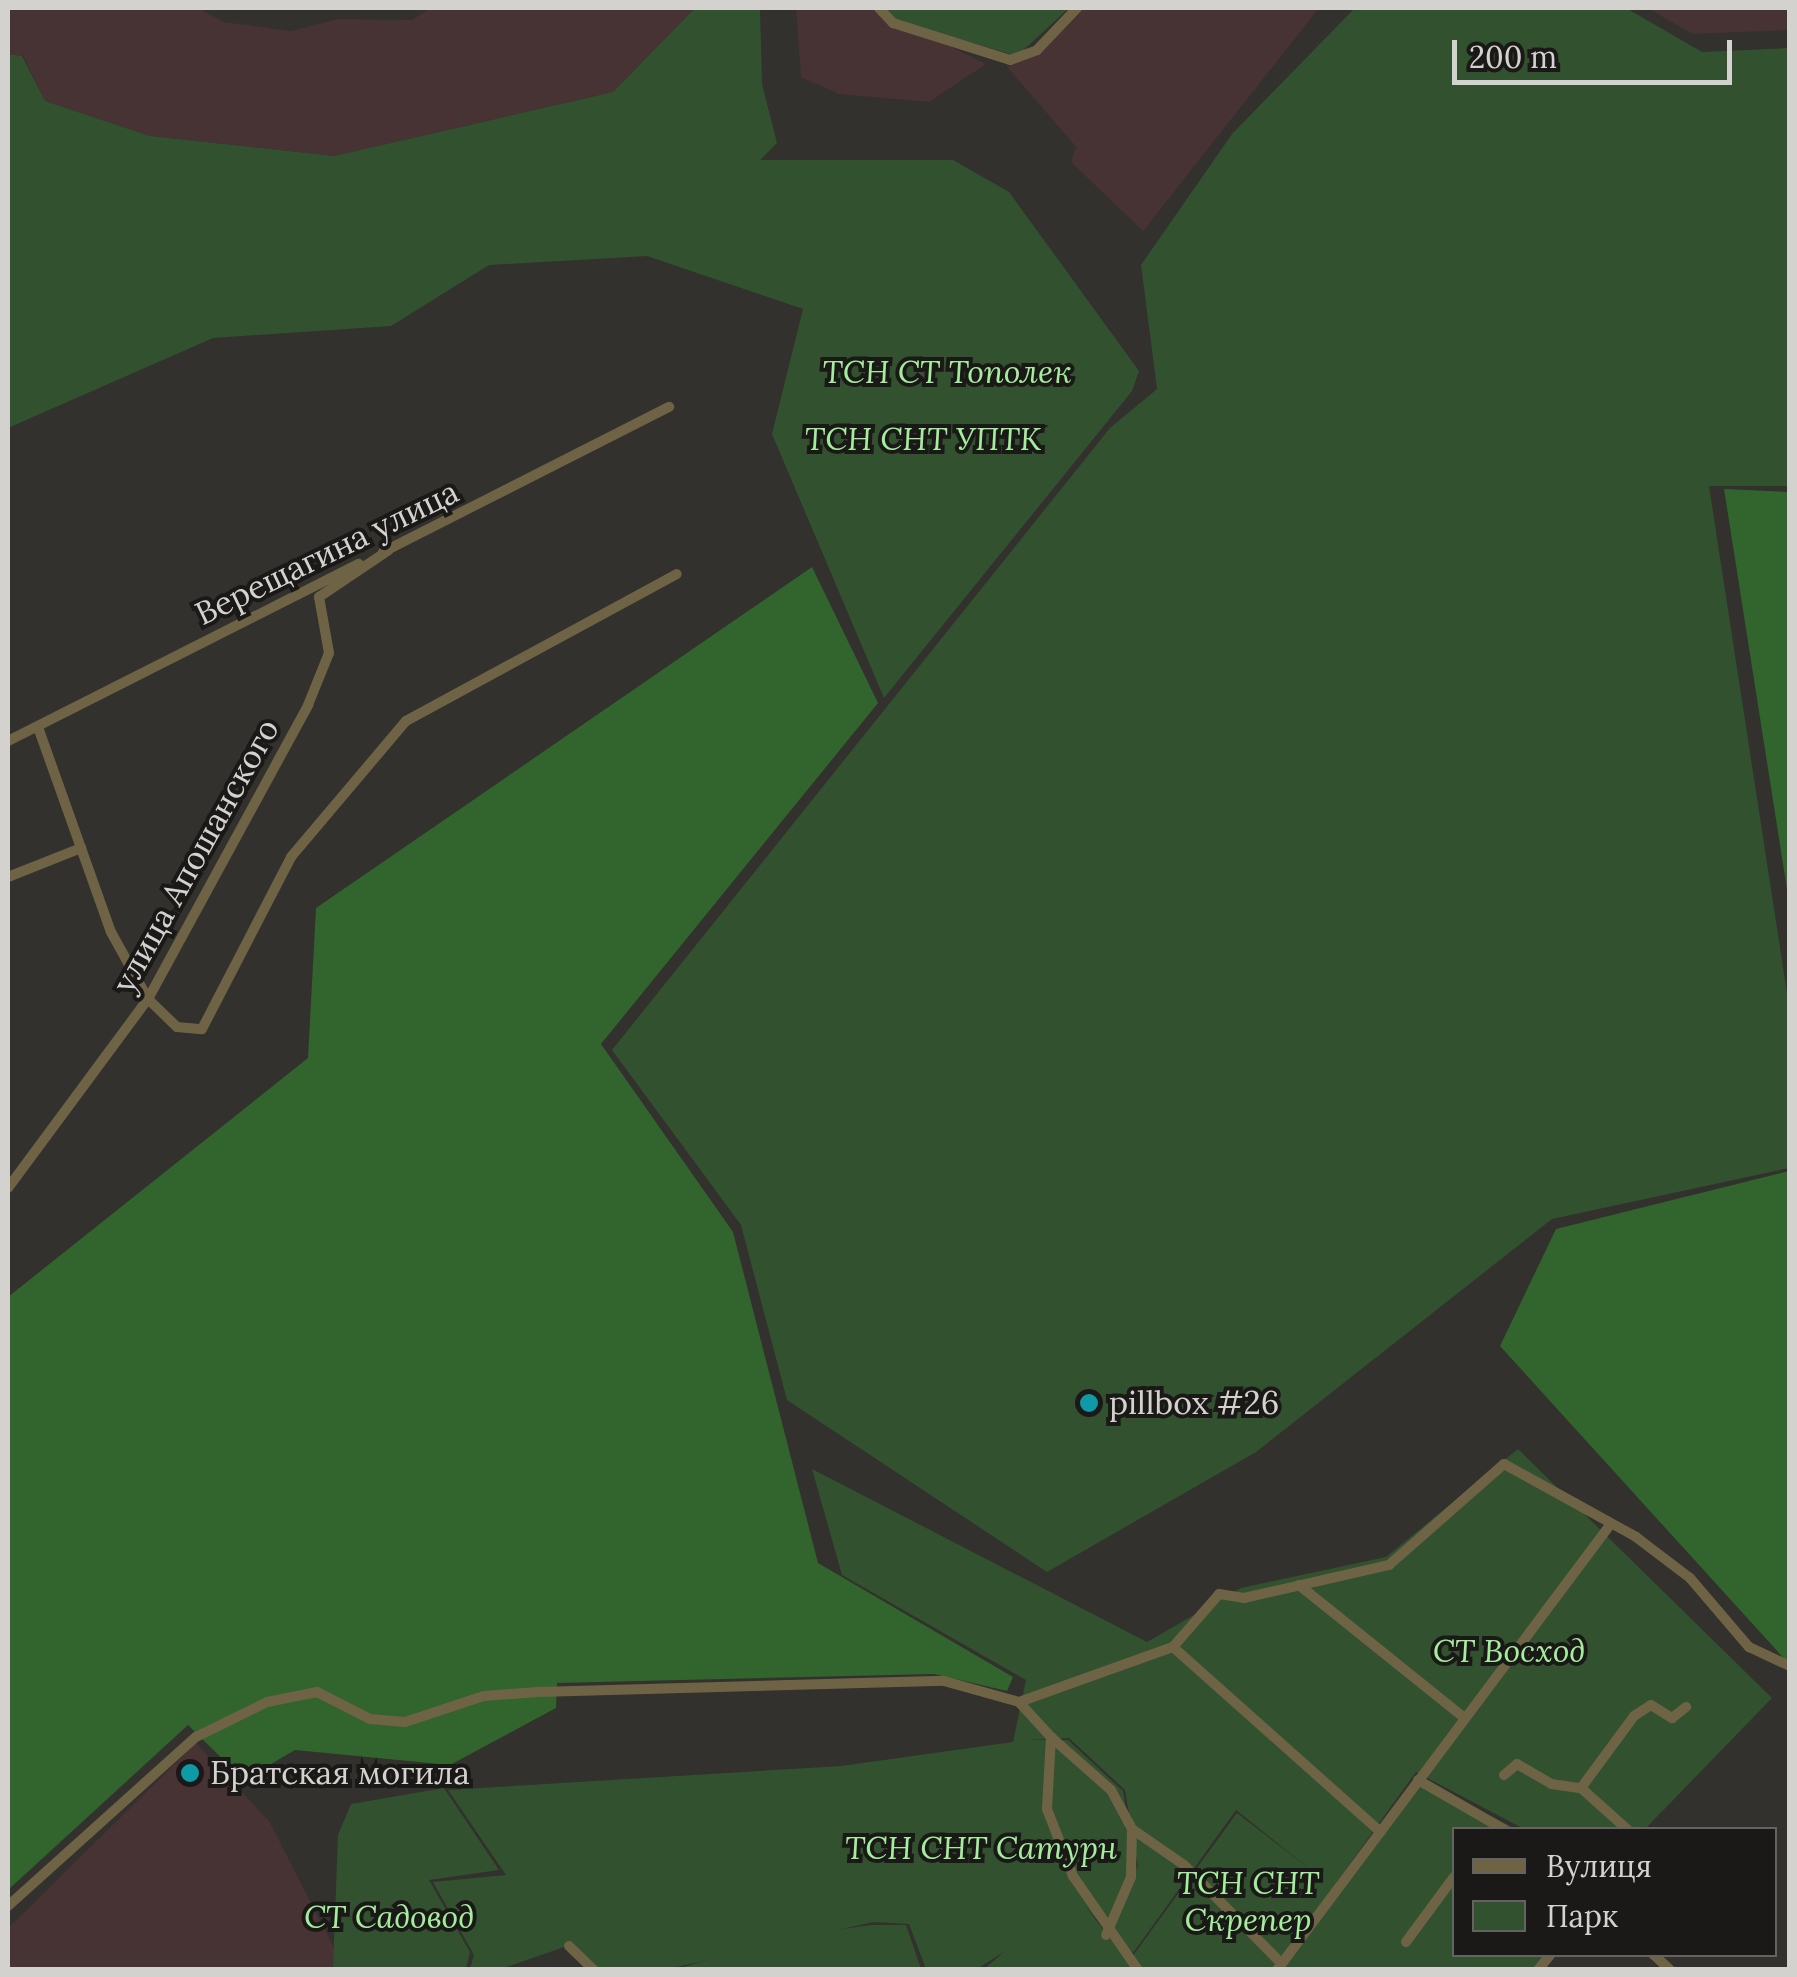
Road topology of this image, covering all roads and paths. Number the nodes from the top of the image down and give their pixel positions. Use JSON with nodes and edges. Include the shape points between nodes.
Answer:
{"nodes":[{"id":1,"x":879,"y":8,"type":"edge"},
{"id":2,"x":1077,"y":8,"type":"edge"},
{"id":3,"x":669,"y":407,"type":"dead end"},
{"id":4,"x":388,"y":550,"type":"junction"},
{"id":5,"x":676,"y":574,"type":"dead end"},
{"id":6,"x":39,"y":730,"type":"junction"},
{"id":7,"x":8,"y":742,"type":"edge"},
{"id":8,"x":81,"y":848,"type":"junction"},
{"id":9,"x":8,"y":877,"type":"edge"},
{"id":10,"x":148,"y":999,"type":"junction"},
{"id":11,"x":8,"y":1188,"type":"edge"},
{"id":12,"x":1610,"y":1525,"type":"junction"},
{"id":13,"x":1299,"y":1585,"type":"junction"},
{"id":14,"x":1173,"y":1647,"type":"junction"},
{"id":15,"x":1790,"y":1666,"type":"edge"},
{"id":16,"x":1019,"y":1702,"type":"junction"},
{"id":17,"x":1686,"y":1708,"type":"dead end"},
{"id":18,"x":1462,"y":1716,"type":"junction"},
{"id":19,"x":1052,"y":1737,"type":"junction"},
{"id":20,"x":1504,"y":1775,"type":"dead end"},
{"id":21,"x":1418,"y":1780,"type":"junction"},
{"id":22,"x":1581,"y":1788,"type":"junction"},
{"id":23,"x":1494,"y":1827,"type":"edge"},
{"id":24,"x":1625,"y":1827,"type":"edge"},
{"id":25,"x":1132,"y":1829,"type":"junction"},
{"id":26,"x":1381,"y":1832,"type":"junction"},
{"id":27,"x":1452,"y":1880,"type":"edge"},
{"id":28,"x":8,"y":1906,"type":"edge"},
{"id":29,"x":1106,"y":1935,"type":"junction"},
{"id":30,"x":1406,"y":1942,"type":"dead end"},
{"id":31,"x":569,"y":1946,"type":"dead end"},
{"id":32,"x":1279,"y":1966,"type":"edge"},
{"id":33,"x":594,"y":1970,"type":"edge"},
{"id":34,"x":1138,"y":1970,"type":"edge"}],
"edges":[{"from":1,"to":2,"type":"street","via":[[893,23],[1010,60],[1038,50]]},
{"from":3,"to":4,"type":"street","name":"Верещагина улица"},
{"from":4,"to":6,"type":"street","name":"Верещагина улица"},
{"from":4,"to":10,"type":"street","name":"улица Апошанского","via":[[320,597],[329,653],[321,680]]},
{"from":5,"to":10,"type":"street","via":[[406,720],[292,857],[202,1029],[176,1027]]},
{"from":6,"to":7,"type":"street","name":"Верещагина улица"},
{"from":6,"to":8,"type":"street"},
{"from":8,"to":9,"type":"street"},
{"from":8,"to":10,"type":"street"},
{"from":10,"to":11,"type":"street","name":"улица Апошанского"},
{"from":12,"to":13,"type":"street","via":[[1504,1464],[1389,1565]]},
{"from":12,"to":15,"type":"street","via":[[1690,1578],[1749,1647]]},
{"from":12,"to":18,"type":"street"},
{"from":13,"to":14,"type":"street","via":[[1204,1600]]},
{"from":13,"to":18,"type":"street"},
{"from":14,"to":16,"type":"street"},
{"from":14,"to":26,"type":"street"},
{"from":16,"to":19,"type":"street"},
{"from":16,"to":28,"type":"street","via":[[944,1681],[606,1688],[484,1696],[405,1722],[370,1719],[317,1692],[256,1706],[196,1737]]},
{"from":17,"to":22,"type":"street","via":[[1672,1718],[1651,1704],[1634,1716]]},
{"from":18,"to":21,"type":"street"},
{"from":19,"to":25,"type":"street","via":[[1111,1790]]},
{"from":19,"to":29,"type":"street","via":[[1047,1809]]},
{"from":20,"to":22,"type":"street","via":[[1517,1764],[1551,1784]]},
{"from":21,"to":23,"type":"street"},
{"from":21,"to":26,"type":"street"},
{"from":22,"to":24,"type":"street"},
{"from":25,"to":29,"type":"street","via":[[1130,1877]]},
{"from":25,"to":32,"type":"street","via":[[1184,1865]]},
{"from":26,"to":32,"type":"street"},
{"from":27,"to":30,"type":"street"},
{"from":29,"to":34,"type":"street"},
{"from":31,"to":33,"type":"street"}]}
